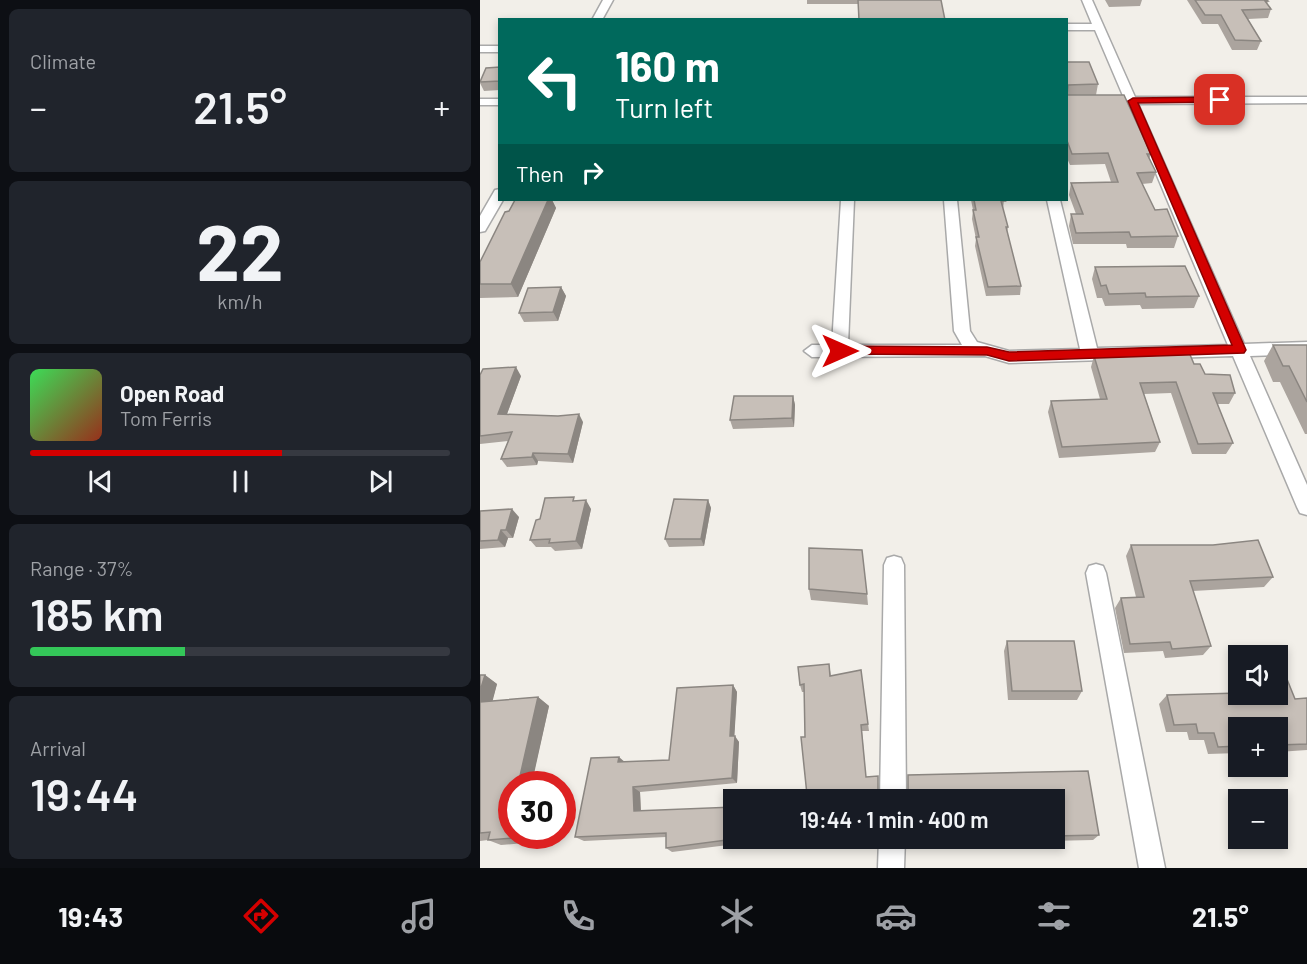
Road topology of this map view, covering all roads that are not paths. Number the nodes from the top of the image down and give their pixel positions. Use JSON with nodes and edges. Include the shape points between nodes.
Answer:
{"nodes":[{"id":1,"x":608,"y":0,"type":"edge"},
{"id":2,"x":1087,"y":0,"type":"edge"},
{"id":3,"x":598,"y":18,"type":"edge"},
{"id":4,"x":1068,"y":27,"type":"edge"},
{"id":5,"x":1099,"y":27,"type":"junction"},
{"id":6,"x":480,"y":49,"type":"edge"},
{"id":7,"x":498,"y":49,"type":"edge"},
{"id":8,"x":1307,"y":100,"type":"edge"},
{"id":9,"x":1111,"y":101,"type":"edge"},
{"id":10,"x":1133,"y":101,"type":"junction"},
{"id":11,"x":480,"y":102,"type":"edge"},
{"id":12,"x":498,"y":102,"type":"edge"},
{"id":13,"x":498,"y":196,"type":"edge"},
{"id":14,"x":848,"y":201,"type":"edge"},
{"id":15,"x":950,"y":201,"type":"edge"},
{"id":16,"x":1053,"y":201,"type":"edge"},
{"id":17,"x":480,"y":228,"type":"edge"},
{"id":18,"x":1307,"y":348,"type":"edge"},
{"id":19,"x":1240,"y":350,"type":"junction"},
{"id":20,"x":812,"y":351,"type":"dead end"},
{"id":21,"x":840,"y":351,"type":"junction"},
{"id":22,"x":987,"y":351,"type":"junction"},
{"id":23,"x":1090,"y":355,"type":"junction"},
{"id":24,"x":1307,"y":507,"type":"edge"},
{"id":25,"x":894,"y":565,"type":"dead end"},
{"id":26,"x":1096,"y":573,"type":"dead end"},
{"id":27,"x":893,"y":789,"type":"edge"},
{"id":28,"x":892,"y":849,"type":"edge"},
{"id":29,"x":891,"y":868,"type":"edge"},
{"id":30,"x":1152,"y":868,"type":"edge"}],
"edges":[{"from":1,"to":3,"type":"street"},
{"from":2,"to":5,"type":"street"},
{"from":4,"to":5,"type":"street"},
{"from":5,"to":10,"type":"street"},
{"from":6,"to":7,"type":"street"},
{"from":8,"to":10,"type":"street"},
{"from":9,"to":10,"type":"street"},
{"from":10,"to":19,"type":"street"},
{"from":11,"to":12,"type":"street"},
{"from":13,"to":17,"type":"street"},
{"from":14,"to":21,"type":"street"},
{"from":15,"to":22,"type":"street","via":[[962,331],[971,346]]},
{"from":16,"to":23,"type":"street"},
{"from":18,"to":19,"type":"street"},
{"from":19,"to":23,"type":"street"},
{"from":19,"to":24,"type":"street"},
{"from":20,"to":21,"type":"street"},
{"from":21,"to":22,"type":"street"},
{"from":22,"to":23,"type":"street","via":[[1009,357]]},
{"from":25,"to":27,"type":"street"},
{"from":26,"to":30,"type":"street"},
{"from":28,"to":29,"type":"street"}]}
